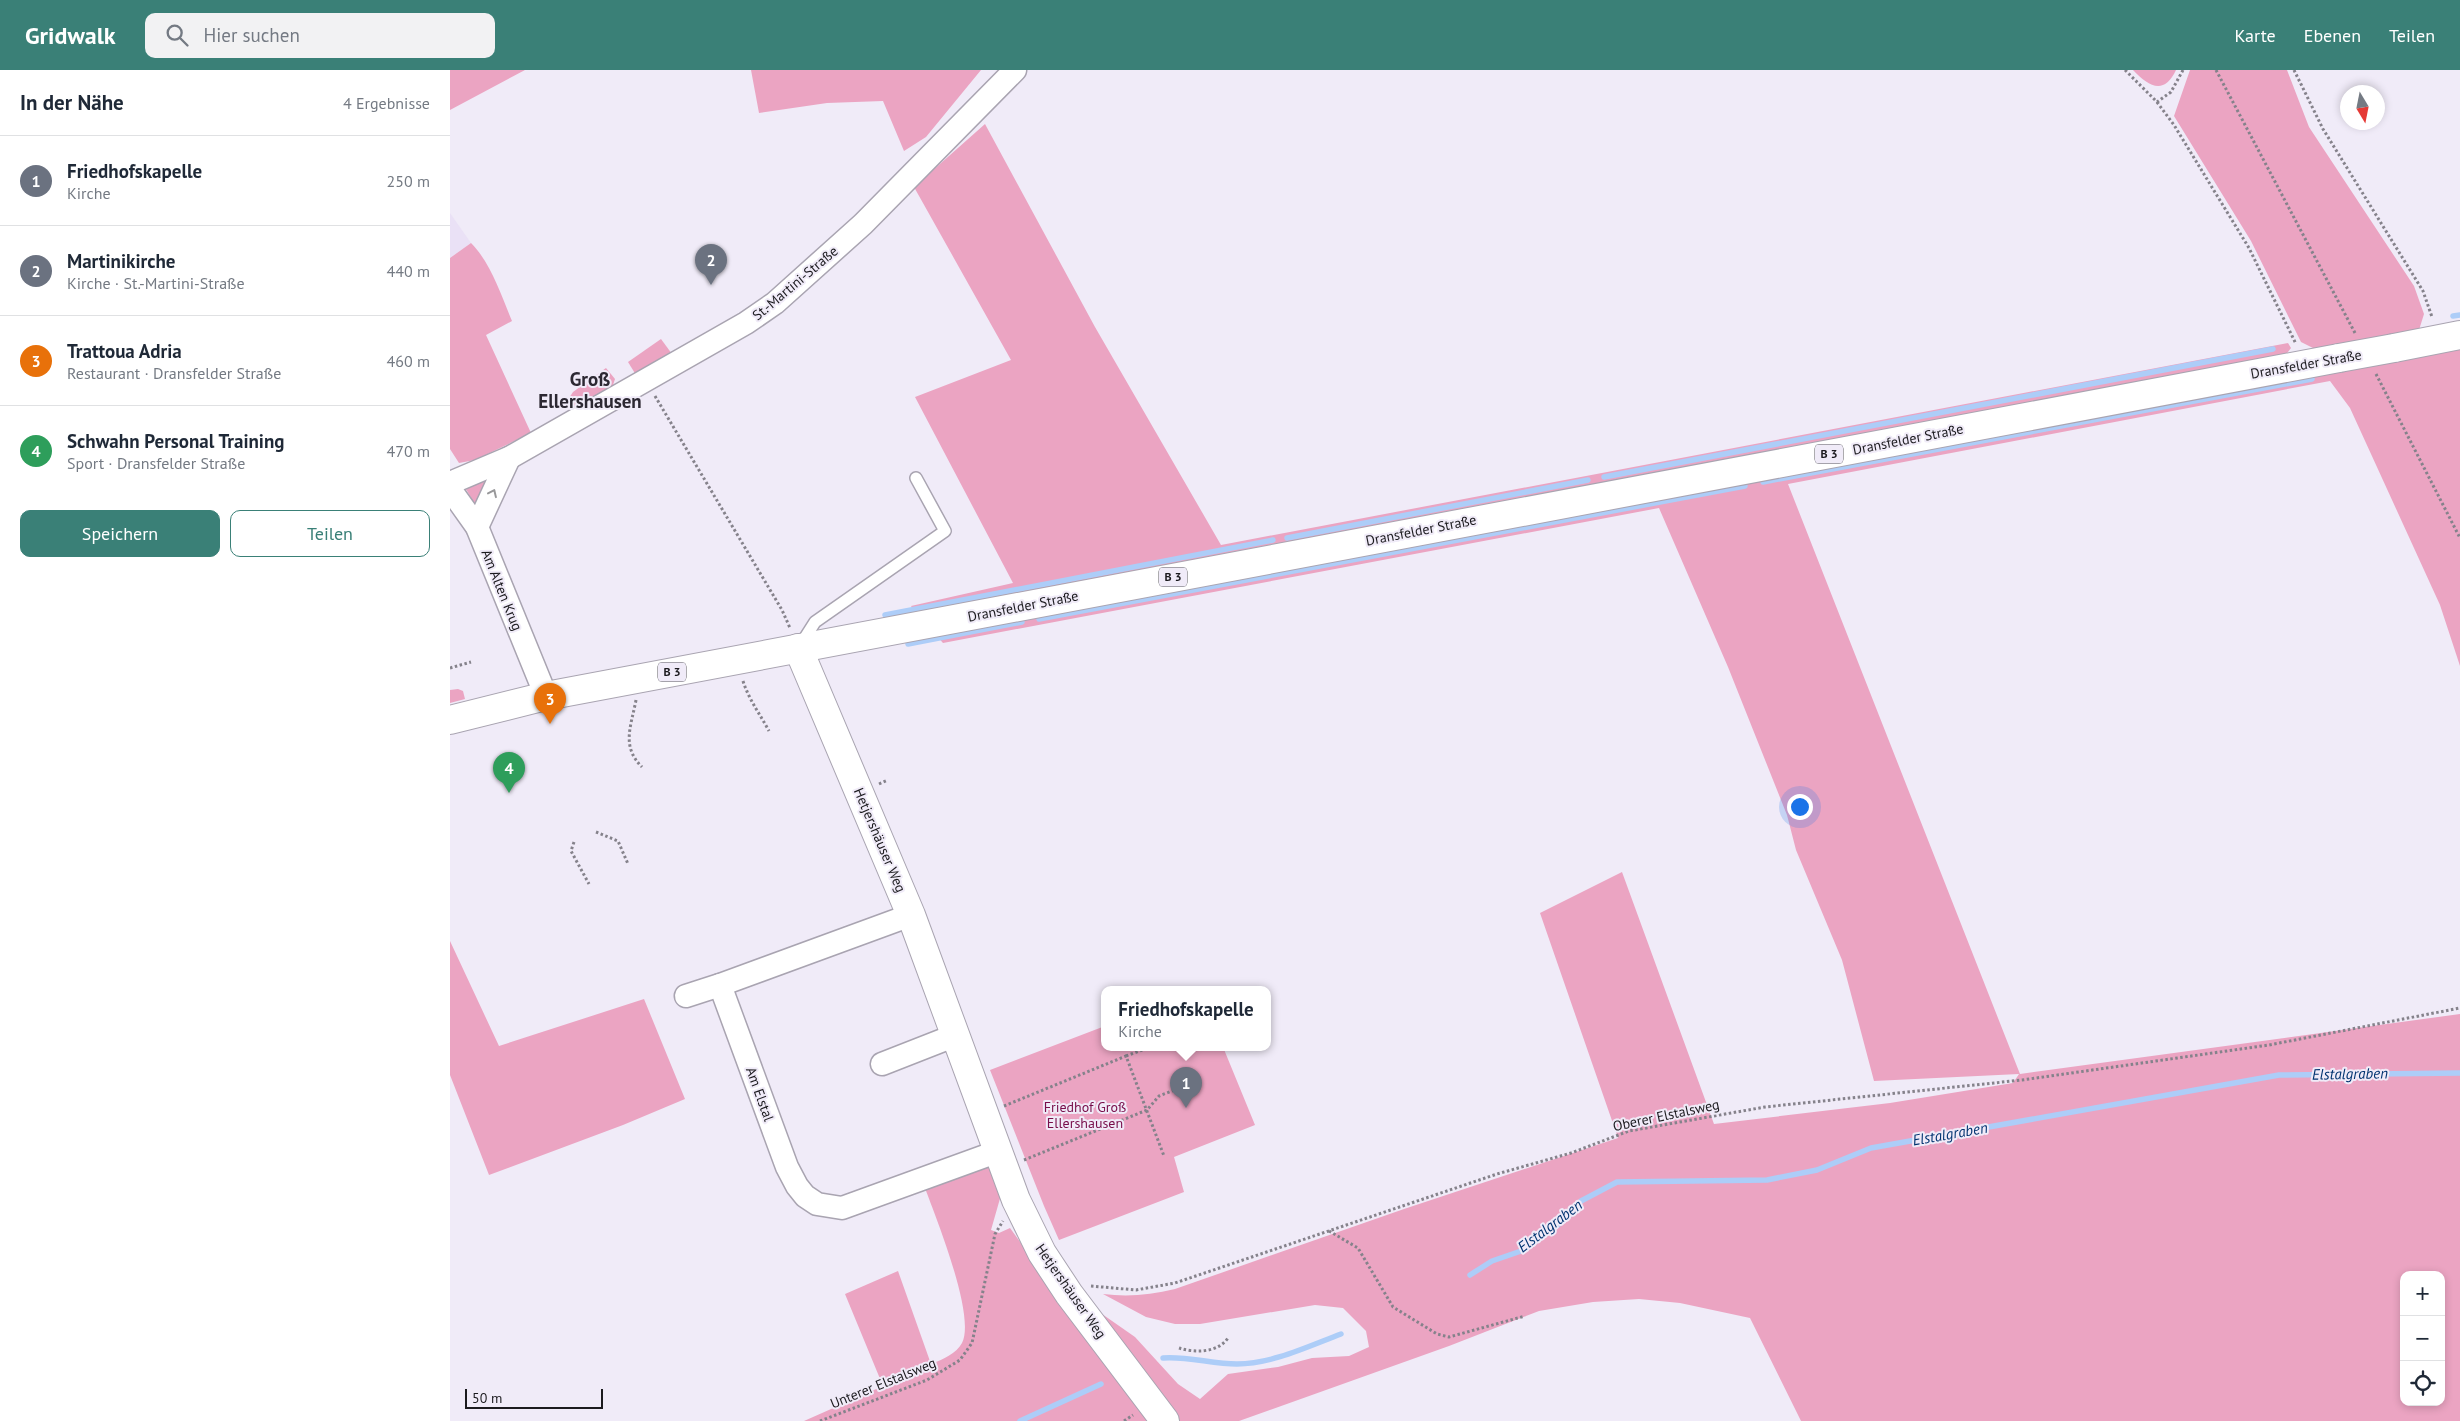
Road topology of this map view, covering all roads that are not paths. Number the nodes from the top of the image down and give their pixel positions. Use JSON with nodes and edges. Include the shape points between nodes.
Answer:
{"nodes":[{"id":1,"x":1015,"y":70,"type":"edge"},
{"id":2,"x":2450,"y":337,"type":"edge"},
{"id":3,"x":509,"y":458,"type":"junction"},
{"id":4,"x":916,"y":478,"type":"dead end"},
{"id":5,"x":450,"y":483,"type":"edge"},
{"id":6,"x":450,"y":489,"type":"edge"},
{"id":7,"x":477,"y":527,"type":"junction"},
{"id":8,"x":798,"y":648,"type":"junction"},
{"id":9,"x":546,"y":696,"type":"junction"},
{"id":10,"x":450,"y":720,"type":"edge"},
{"id":11,"x":911,"y":915,"type":"junction"},
{"id":12,"x":720,"y":985,"type":"junction"},
{"id":13,"x":686,"y":996,"type":"dead end"},
{"id":14,"x":956,"y":1035,"type":"junction"},
{"id":15,"x":882,"y":1064,"type":"dead end"},
{"id":16,"x":1002,"y":1160,"type":"junction"},
{"id":17,"x":1165,"y":1421,"type":"edge"}],
"edges":[{"from":1,"to":3,"type":"street","name":"St.-Martini-Straße","via":[[863,224],[775,303],[746,323]]},
{"from":2,"to":8,"type":"main road","name":"Dransfelder Straße","number":"B 3","bridge":true},
{"from":3,"to":5,"type":"street","name":"St.-Martini-Straße"},
{"from":7,"to":3,"type":"street","one_way":true},
{"from":4,"to":8,"type":"lane","via":[[945,531],[815,622]]},
{"from":6,"to":7,"type":"street","name":"Am Alten Krug"},
{"from":7,"to":9,"type":"street","name":"Am Alten Krug"},
{"from":8,"to":9,"type":"main road","name":"Dransfelder Straße","number":"B 3"},
{"from":8,"to":11,"type":"main road","name":"Hetjershäuser Weg"},
{"from":9,"to":10,"type":"main road","name":"Dransfelder Straße","number":"B 3"},
{"from":11,"to":12,"type":"street"},
{"from":11,"to":14,"type":"main road","name":"Hetjershäuser Weg"},
{"from":12,"to":13,"type":"street"},
{"from":12,"to":16,"type":"street","name":"Am Elstal","via":[[786,1167],[805,1196],[830,1208],[855,1205]]},
{"from":14,"to":15,"type":"street"},
{"from":14,"to":16,"type":"main road","name":"Hetjershäuser Weg"},
{"from":16,"to":17,"type":"main road","name":"Hetjershäuser Weg","via":[[1034,1238],[1060,1280]]}]}
